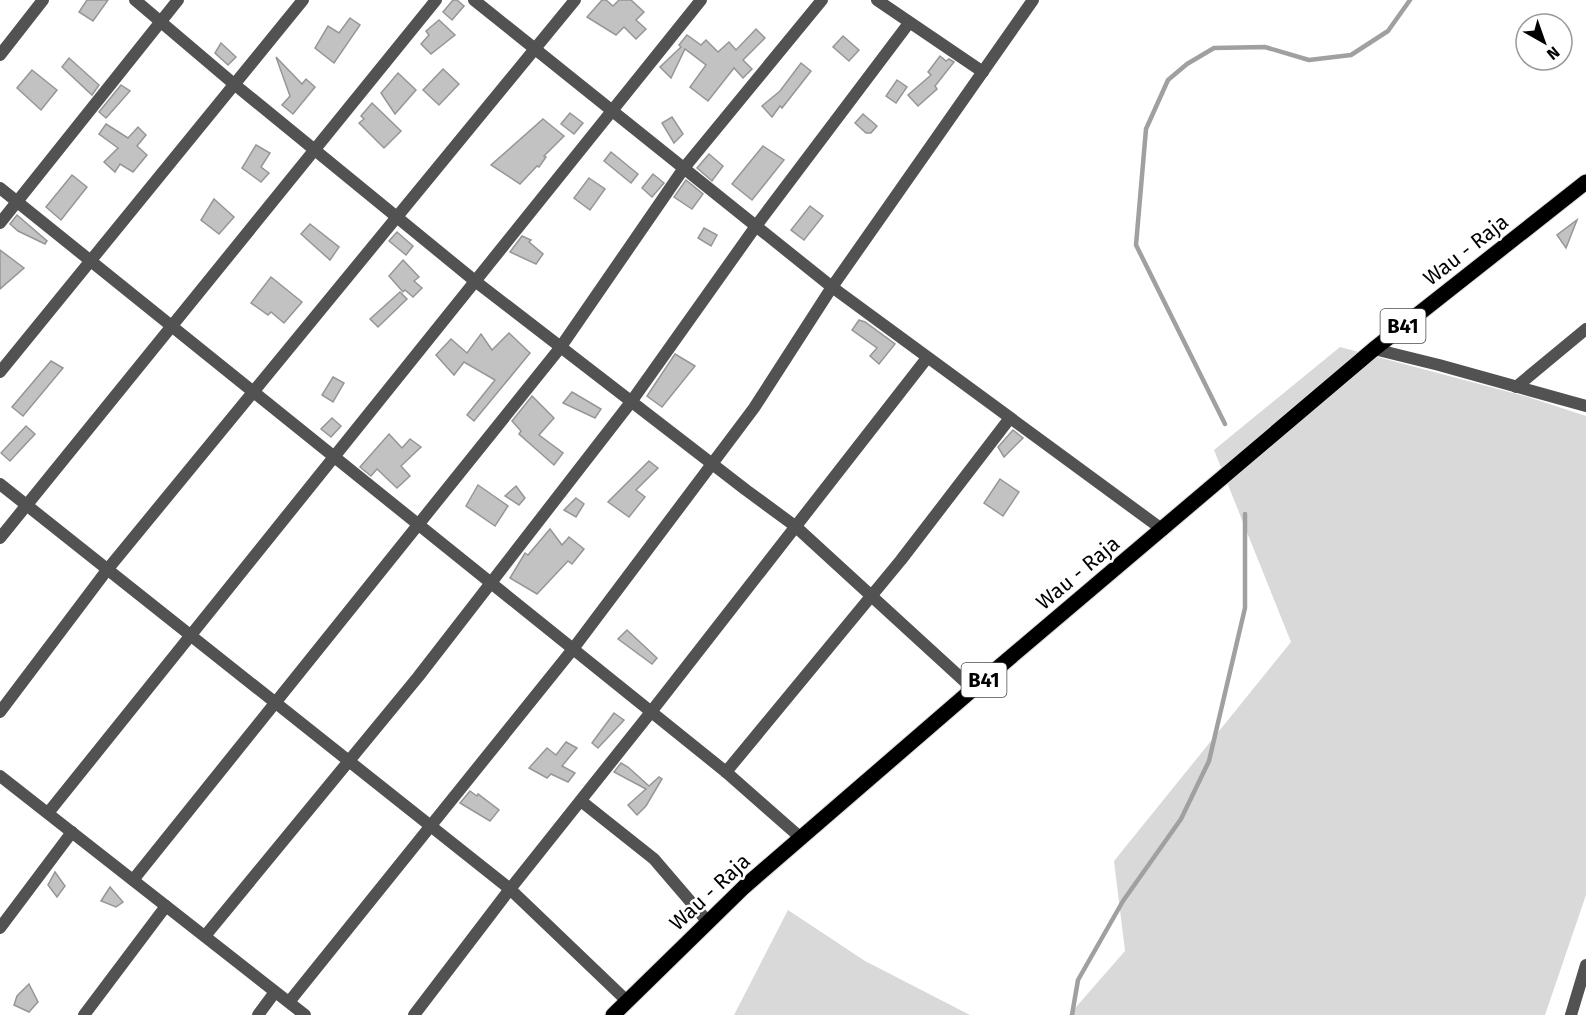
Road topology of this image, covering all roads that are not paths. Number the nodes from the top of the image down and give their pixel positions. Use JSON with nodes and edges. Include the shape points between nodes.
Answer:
{"nodes":[{"id":1,"x":43,"y":0,"type":"edge"},
{"id":2,"x":135,"y":0,"type":"edge"},
{"id":3,"x":178,"y":0,"type":"edge"},
{"id":4,"x":303,"y":0,"type":"edge"},
{"id":5,"x":436,"y":0,"type":"edge"},
{"id":6,"x":474,"y":0,"type":"edge"},
{"id":7,"x":575,"y":0,"type":"edge"},
{"id":8,"x":701,"y":0,"type":"edge"},
{"id":9,"x":822,"y":0,"type":"edge"},
{"id":10,"x":877,"y":0,"type":"edge"},
{"id":11,"x":1033,"y":0,"type":"edge"},
{"id":12,"x":161,"y":21,"type":"junction"},
{"id":13,"x":909,"y":23,"type":"junction"},
{"id":14,"x":535,"y":49,"type":"junction"},
{"id":15,"x":0,"y":56,"type":"edge"},
{"id":16,"x":983,"y":72,"type":"junction"},
{"id":17,"x":234,"y":84,"type":"junction"},
{"id":18,"x":612,"y":111,"type":"junction"},
{"id":19,"x":315,"y":150,"type":"junction"},
{"id":20,"x":684,"y":168,"type":"junction"},
{"id":21,"x":1586,"y":182,"type":"edge"},
{"id":22,"x":0,"y":188,"type":"edge"},
{"id":23,"x":17,"y":202,"type":"junction"},
{"id":24,"x":397,"y":217,"type":"junction"},
{"id":25,"x":0,"y":223,"type":"edge"},
{"id":26,"x":756,"y":226,"type":"junction"},
{"id":27,"x":91,"y":261,"type":"junction"},
{"id":28,"x":475,"y":281,"type":"junction"},
{"id":29,"x":832,"y":287,"type":"junction"},
{"id":30,"x":172,"y":326,"type":"junction"},
{"id":31,"x":1586,"y":329,"type":"edge"},
{"id":32,"x":560,"y":348,"type":"junction"},
{"id":33,"x":1374,"y":349,"type":"junction"},
{"id":34,"x":927,"y":358,"type":"junction"},
{"id":35,"x":0,"y":372,"type":"edge"},
{"id":36,"x":1516,"y":387,"type":"junction"},
{"id":37,"x":254,"y":392,"type":"junction"},
{"id":38,"x":631,"y":402,"type":"junction"},
{"id":39,"x":1586,"y":406,"type":"edge"},
{"id":40,"x":1010,"y":418,"type":"junction"},
{"id":41,"x":334,"y":457,"type":"junction"},
{"id":42,"x":711,"y":464,"type":"junction"},
{"id":43,"x":0,"y":484,"type":"edge"},
{"id":44,"x":27,"y":506,"type":"junction"},
{"id":45,"x":418,"y":524,"type":"junction"},
{"id":46,"x":795,"y":526,"type":"junction"},
{"id":47,"x":1163,"y":530,"type":"junction"},
{"id":48,"x":0,"y":538,"type":"edge"},
{"id":49,"x":107,"y":570,"type":"junction"},
{"id":50,"x":491,"y":583,"type":"junction"},
{"id":51,"x":871,"y":594,"type":"junction"},
{"id":52,"x":190,"y":636,"type":"junction"},
{"id":53,"x":573,"y":649,"type":"junction"},
{"id":54,"x":973,"y":689,"type":"junction"},
{"id":55,"x":275,"y":703,"type":"junction"},
{"id":56,"x":0,"y":712,"type":"edge"},
{"id":57,"x":651,"y":712,"type":"junction"},
{"id":58,"x":347,"y":761,"type":"junction"},
{"id":59,"x":726,"y":772,"type":"junction"},
{"id":60,"x":0,"y":776,"type":"edge"},
{"id":61,"x":580,"y":801,"type":"junction"},
{"id":62,"x":48,"y":813,"type":"junction"},
{"id":63,"x":430,"y":827,"type":"junction"},
{"id":64,"x":72,"y":832,"type":"junction"},
{"id":65,"x":801,"y":838,"type":"junction"},
{"id":66,"x":134,"y":880,"type":"junction"},
{"id":67,"x":510,"y":889,"type":"junction"},
{"id":68,"x":166,"y":906,"type":"junction"},
{"id":69,"x":708,"y":922,"type":"junction"},
{"id":70,"x":0,"y":928,"type":"edge"},
{"id":71,"x":205,"y":936,"type":"junction"},
{"id":72,"x":1586,"y":965,"type":"edge"},
{"id":73,"x":275,"y":992,"type":"junction"},
{"id":74,"x":627,"y":1001,"type":"junction"},
{"id":75,"x":289,"y":1002,"type":"junction"},
{"id":76,"x":1586,"y":1004,"type":"edge"},
{"id":77,"x":84,"y":1015,"type":"edge"},
{"id":78,"x":258,"y":1015,"type":"edge"},
{"id":79,"x":305,"y":1015,"type":"edge"},
{"id":80,"x":414,"y":1015,"type":"edge"},
{"id":81,"x":613,"y":1015,"type":"edge"},
{"id":82,"x":1572,"y":1015,"type":"edge"}],
"edges":[{"from":1,"to":15,"type":"street"},
{"from":2,"to":12,"type":"street"},
{"from":3,"to":12,"type":"street"},
{"from":4,"to":17,"type":"street"},
{"from":5,"to":19,"type":"street"},
{"from":6,"to":14,"type":"street"},
{"from":7,"to":14,"type":"street"},
{"from":8,"to":18,"type":"street"},
{"from":9,"to":20,"type":"street"},
{"from":10,"to":13,"type":"street"},
{"from":11,"to":16,"type":"street"},
{"from":12,"to":17,"type":"street"},
{"from":12,"to":23,"type":"street"},
{"from":13,"to":16,"type":"street"},
{"from":13,"to":26,"type":"street"},
{"from":14,"to":18,"type":"street"},
{"from":14,"to":24,"type":"street"},
{"from":16,"to":29,"type":"street"},
{"from":17,"to":19,"type":"street"},
{"from":17,"to":27,"type":"street"},
{"from":18,"to":20,"type":"street"},
{"from":18,"to":28,"type":"street"},
{"from":19,"to":24,"type":"street"},
{"from":19,"to":30,"type":"street"},
{"from":20,"to":26,"type":"street"},
{"from":20,"to":32,"type":"street"},
{"from":21,"to":33,"type":"main road","name":"Wau - Raja","number":"B41"},
{"from":22,"to":23,"type":"street"},
{"from":23,"to":25,"type":"street"},
{"from":23,"to":27,"type":"street"},
{"from":24,"to":28,"type":"street"},
{"from":24,"to":37,"type":"street"},
{"from":26,"to":29,"type":"street"},
{"from":26,"to":38,"type":"street"},
{"from":27,"to":30,"type":"street"},
{"from":27,"to":35,"type":"street"},
{"from":28,"to":32,"type":"street"},
{"from":28,"to":41,"type":"street"},
{"from":29,"to":34,"type":"street"},
{"from":29,"to":42,"type":"street","via":[[754,408]]},
{"from":30,"to":37,"type":"street"},
{"from":30,"to":44,"type":"street"},
{"from":31,"to":36,"type":"street"},
{"from":32,"to":38,"type":"street"},
{"from":32,"to":45,"type":"street"},
{"from":33,"to":36,"type":"street"},
{"from":33,"to":47,"type":"main road","name":"Wau - Raja","number":"B41"},
{"from":34,"to":40,"type":"street"},
{"from":34,"to":46,"type":"street"},
{"from":36,"to":39,"type":"street"},
{"from":37,"to":41,"type":"street"},
{"from":37,"to":49,"type":"street"},
{"from":38,"to":42,"type":"street"},
{"from":38,"to":50,"type":"street"},
{"from":40,"to":47,"type":"street"},
{"from":40,"to":51,"type":"street"},
{"from":41,"to":45,"type":"street"},
{"from":41,"to":52,"type":"street"},
{"from":42,"to":46,"type":"street"},
{"from":42,"to":53,"type":"street"},
{"from":43,"to":44,"type":"street"},
{"from":44,"to":48,"type":"street"},
{"from":44,"to":49,"type":"street"},
{"from":45,"to":50,"type":"street"},
{"from":45,"to":55,"type":"street"},
{"from":46,"to":51,"type":"street"},
{"from":46,"to":57,"type":"street"},
{"from":47,"to":54,"type":"main road","name":"Wau - Raja","number":"B41"},
{"from":49,"to":52,"type":"street"},
{"from":49,"to":56,"type":"street"},
{"from":50,"to":53,"type":"street"},
{"from":50,"to":58,"type":"street"},
{"from":51,"to":54,"type":"street"},
{"from":51,"to":59,"type":"street"},
{"from":52,"to":55,"type":"street"},
{"from":52,"to":62,"type":"street"},
{"from":53,"to":57,"type":"street"},
{"from":53,"to":63,"type":"street"},
{"from":54,"to":65,"type":"main road","name":"Wau - Raja","number":"B41"},
{"from":55,"to":58,"type":"street"},
{"from":55,"to":66,"type":"street"},
{"from":57,"to":59,"type":"street"},
{"from":57,"to":61,"type":"street"},
{"from":58,"to":63,"type":"street"},
{"from":58,"to":71,"type":"street"},
{"from":59,"to":65,"type":"street"},
{"from":60,"to":62,"type":"street"},
{"from":61,"to":67,"type":"street"},
{"from":61,"to":69,"type":"street","via":[[654,860]]},
{"from":62,"to":64,"type":"street"},
{"from":63,"to":67,"type":"street"},
{"from":63,"to":75,"type":"street"},
{"from":64,"to":66,"type":"street"},
{"from":64,"to":70,"type":"street"},
{"from":65,"to":69,"type":"main road","name":"Wau - Raja","number":"B41"},
{"from":66,"to":68,"type":"street"},
{"from":67,"to":74,"type":"street"},
{"from":67,"to":80,"type":"street"},
{"from":68,"to":71,"type":"street"},
{"from":68,"to":77,"type":"street"},
{"from":69,"to":74,"type":"main road","name":"Wau - Raja","number":"B41"},
{"from":71,"to":73,"type":"street"},
{"from":72,"to":82,"type":"street"},
{"from":73,"to":75,"type":"street"},
{"from":73,"to":78,"type":"street"},
{"from":74,"to":81,"type":"main road","name":"Wau - Raja","number":"B41"},
{"from":75,"to":79,"type":"street"},
{"from":76,"to":82,"type":"street"}]}
